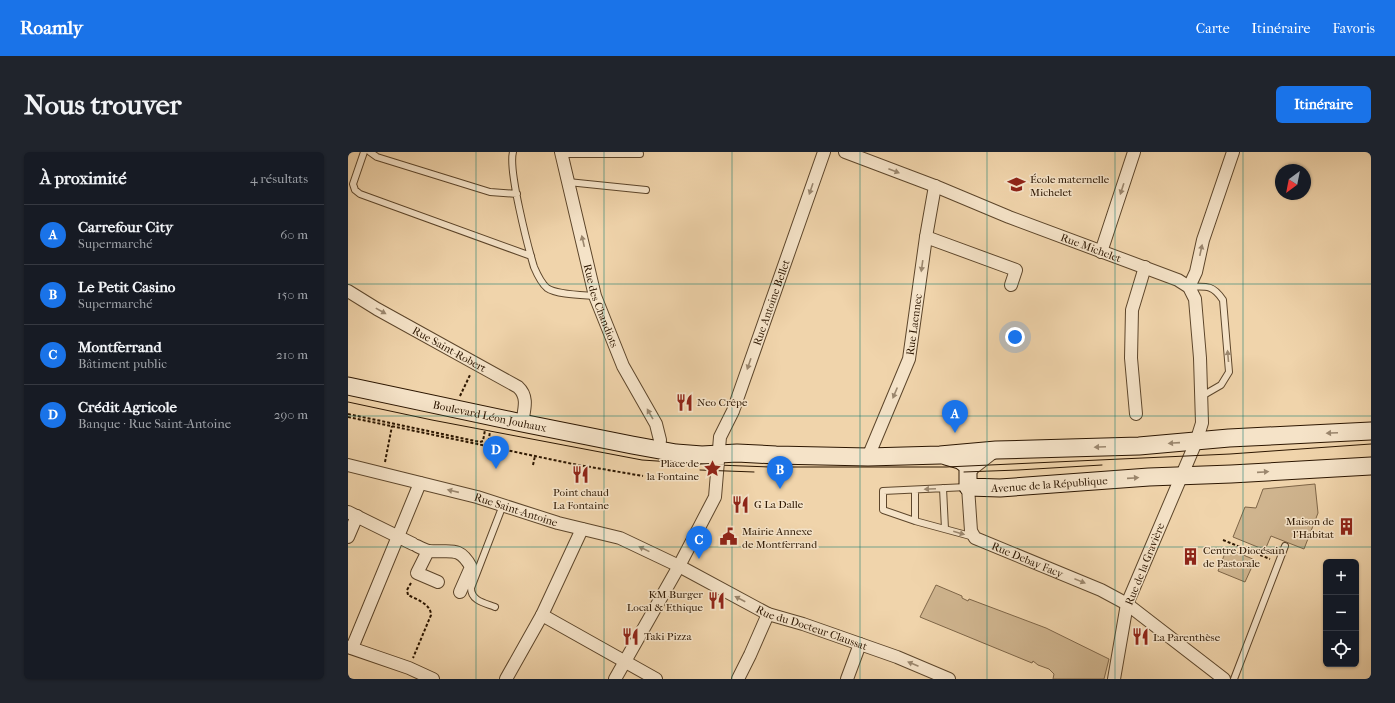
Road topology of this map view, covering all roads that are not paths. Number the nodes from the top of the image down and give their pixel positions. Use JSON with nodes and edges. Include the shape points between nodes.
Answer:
{"nodes":[{"id":1,"x":364,"y":152,"type":"edge"},
{"id":2,"x":370,"y":152,"type":"edge"},
{"id":3,"x":513,"y":152,"type":"edge"},
{"id":4,"x":824,"y":152,"type":"edge"},
{"id":5,"x":845,"y":152,"type":"edge"},
{"id":6,"x":1134,"y":152,"type":"edge"},
{"id":7,"x":1233,"y":152,"type":"edge"},
{"id":8,"x":562,"y":153,"type":"edge"},
{"id":9,"x":640,"y":154,"type":"dead end"},
{"id":10,"x":568,"y":182,"type":"junction"},
{"id":11,"x":935,"y":186,"type":"junction"},
{"id":12,"x":646,"y":190,"type":"dead end"},
{"id":13,"x":517,"y":194,"type":"junction"},
{"id":14,"x":926,"y":237,"type":"junction"},
{"id":15,"x":1101,"y":252,"type":"junction"},
{"id":16,"x":531,"y":256,"type":"junction"},
{"id":17,"x":1145,"y":267,"type":"junction"},
{"id":18,"x":1011,"y":285,"type":"dead end"},
{"id":19,"x":1189,"y":287,"type":"junction"},
{"id":20,"x":348,"y":291,"type":"edge"},
{"id":21,"x":595,"y":296,"type":"junction"},
{"id":22,"x":348,"y":386,"type":"edge"},
{"id":23,"x":1202,"y":396,"type":"junction"},
{"id":24,"x":1136,"y":414,"type":"dead end"},
{"id":25,"x":522,"y":423,"type":"junction"},
{"id":26,"x":1371,"y":431,"type":"edge"},
{"id":27,"x":1196,"y":442,"type":"junction"},
{"id":28,"x":650,"y":445,"type":"junction"},
{"id":29,"x":996,"y":450,"type":"junction"},
{"id":30,"x":718,"y":453,"type":"junction"},
{"id":31,"x":940,"y":455,"type":"junction"},
{"id":32,"x":868,"y":457,"type":"junction"},
{"id":33,"x":348,"y":465,"type":"edge"},
{"id":34,"x":1371,"y":466,"type":"edge"},
{"id":35,"x":1182,"y":475,"type":"junction"},
{"id":36,"x":968,"y":479,"type":"junction"},
{"id":37,"x":420,"y":483,"type":"junction"},
{"id":38,"x":944,"y":488,"type":"junction"},
{"id":39,"x":914,"y":490,"type":"junction"},
{"id":40,"x":503,"y":505,"type":"junction"},
{"id":41,"x":352,"y":514,"type":"edge"},
{"id":42,"x":915,"y":521,"type":"junction"},
{"id":43,"x":582,"y":529,"type":"junction"},
{"id":44,"x":945,"y":529,"type":"junction"},
{"id":45,"x":348,"y":537,"type":"edge"},
{"id":46,"x":398,"y":537,"type":"junction"},
{"id":47,"x":975,"y":538,"type":"junction"},
{"id":48,"x":1285,"y":546,"type":"dead end"},
{"id":49,"x":420,"y":547,"type":"junction"},
{"id":50,"x":679,"y":566,"type":"junction"},
{"id":51,"x":438,"y":582,"type":"dead end"},
{"id":52,"x":460,"y":592,"type":"dead end"},
{"id":53,"x":1127,"y":604,"type":"junction"},
{"id":54,"x":495,"y":607,"type":"dead end"},
{"id":55,"x":768,"y":614,"type":"junction"},
{"id":56,"x":542,"y":615,"type":"junction"},
{"id":57,"x":860,"y":644,"type":"junction"},
{"id":58,"x":350,"y":648,"type":"edge"},
{"id":59,"x":625,"y":661,"type":"junction"},
{"id":60,"x":433,"y":679,"type":"edge"},
{"id":61,"x":506,"y":679,"type":"edge"},
{"id":62,"x":615,"y":679,"type":"edge"},
{"id":63,"x":656,"y":679,"type":"edge"},
{"id":64,"x":738,"y":679,"type":"edge"},
{"id":65,"x":847,"y":679,"type":"edge"},
{"id":66,"x":949,"y":679,"type":"edge"},
{"id":67,"x":1114,"y":679,"type":"edge"},
{"id":68,"x":1224,"y":679,"type":"edge"},
{"id":69,"x":1234,"y":679,"type":"edge"}],
"edges":[{"from":1,"to":16,"type":"lane","via":[[353,184],[360,194]]},
{"from":2,"to":13,"type":"lane","via":[[490,192]]},
{"from":3,"to":13,"type":"lane","via":[[511,159]]},
{"from":4,"to":30,"type":"street","name":"Rue Antoine Bellet","one_way":true,"via":[[733,411],[720,437]]},
{"from":5,"to":11,"type":"street","name":"Rue Michelet","one_way":true},
{"from":6,"to":15,"type":"street","one_way":true},
{"from":19,"to":7,"type":"street","one_way":true,"via":[[1196,272],[1203,240]]},
{"from":8,"to":9,"type":"lane"},
{"from":8,"to":10,"type":"street","name":"Rue des Chandiots"},
{"from":10,"to":12,"type":"lane"},
{"from":21,"to":10,"type":"street","name":"Rue des Chandiots","one_way":true},
{"from":11,"to":14,"type":"street","name":"Rue Laennec"},
{"from":11,"to":15,"type":"street","name":"Rue Michelet"},
{"from":13,"to":16,"type":"lane"},
{"from":14,"to":18,"type":"street","via":[[1016,270]]},
{"from":14,"to":32,"type":"street","name":"Rue Laennec","one_way":true,"via":[[909,359]]},
{"from":15,"to":17,"type":"street","name":"Rue Michelet"},
{"from":16,"to":21,"type":"lane","via":[[542,283],[547,288]]},
{"from":17,"to":19,"type":"street","name":"Rue Michelet"},
{"from":17,"to":24,"type":"street","via":[[1132,310],[1131,358]]},
{"from":19,"to":23,"type":"street","via":[[1195,299]]},
{"from":23,"to":19,"type":"lane","one_way":true,"via":[[1221,385],[1229,372],[1223,300],[1218,291],[1208,286]]},
{"from":20,"to":25,"type":"street","name":"Rue Saint-Robert","one_way":true,"via":[[518,387],[524,392]]},
{"from":28,"to":21,"type":"street","name":"Rue des Chandiots","one_way":true,"via":[[656,424],[623,366]]},
{"from":22,"to":25,"type":"main road","name":"Boulevard Léon Jouhaux","via":[[486,420]]},
{"from":23,"to":27,"type":"street","via":[[1202,423]]},
{"from":25,"to":28,"type":"main road","name":"Boulevard Léon Jouhaux"},
{"from":26,"to":27,"type":"main road","one_way":true},
{"from":27,"to":29,"type":"main road","one_way":true},
{"from":27,"to":35,"type":"street"},
{"from":28,"to":30,"type":"main road","via":[[702,455]]},
{"from":29,"to":31,"type":"main road"},
{"from":29,"to":36,"type":"street"},
{"from":30,"to":32,"type":"main road"},
{"from":30,"to":50,"type":"street","via":[[715,497]]},
{"from":31,"to":32,"type":"main road"},
{"from":31,"to":36,"type":"main road","via":[[960,460],[968,466]]},
{"from":33,"to":37,"type":"street","name":"Rue Saint-Antoine"},
{"from":35,"to":34,"type":"main road","name":"Avenue de la République","one_way":true},
{"from":36,"to":35,"type":"main road","name":"Avenue de la République","one_way":true,"via":[[1000,488]]},
{"from":35,"to":53,"type":"street","name":"Rue de la Gravière"},
{"from":36,"to":38,"type":"lane"},
{"from":36,"to":47,"type":"street","via":[[971,531]]},
{"from":40,"to":37,"type":"street","name":"Rue Saint-Antoine","one_way":true,"via":[[477,496]]},
{"from":37,"to":46,"type":"street"},
{"from":38,"to":39,"type":"lane","one_way":true},
{"from":38,"to":44,"type":"lane"},
{"from":39,"to":42,"type":"lane"},
{"from":39,"to":42,"type":"lane","via":[[884,491],[883,510]]},
{"from":40,"to":43,"type":"street","name":"Rue Saint-Antoine"},
{"from":40,"to":54,"type":"lane","via":[[471,588],[474,598]]},
{"from":41,"to":45,"type":"street"},
{"from":41,"to":46,"type":"street"},
{"from":42,"to":44,"type":"lane"},
{"from":50,"to":43,"type":"street","name":"Rue Saint-Antoine","one_way":true,"via":[[620,538]]},
{"from":43,"to":56,"type":"street"},
{"from":44,"to":47,"type":"lane","one_way":true},
{"from":46,"to":49,"type":"street"},
{"from":46,"to":58,"type":"street"},
{"from":47,"to":53,"type":"street","name":"Rue Debay Facy","one_way":true,"via":[[1101,590]]},
{"from":48,"to":69,"type":"lane"},
{"from":49,"to":51,"type":"street","via":[[417,573]]},
{"from":49,"to":52,"type":"street","via":[[454,551],[466,558],[471,567]]},
{"from":55,"to":50,"type":"street","name":"Rue du Docteur Claussat","one_way":true},
{"from":50,"to":59,"type":"street"},
{"from":53,"to":67,"type":"street","name":"Rue de la Gravière"},
{"from":53,"to":68,"type":"street","name":"Rue Debay Facy"},
{"from":55,"to":57,"type":"street","name":"Rue du Docteur Claussat"},
{"from":55,"to":64,"type":"street"},
{"from":56,"to":59,"type":"street"},
{"from":56,"to":61,"type":"street"},
{"from":57,"to":65,"type":"street"},
{"from":66,"to":57,"type":"street","name":"Rue du Docteur Claussat","one_way":true},
{"from":58,"to":60,"type":"street"},
{"from":59,"to":62,"type":"street"},
{"from":59,"to":63,"type":"street"}]}
